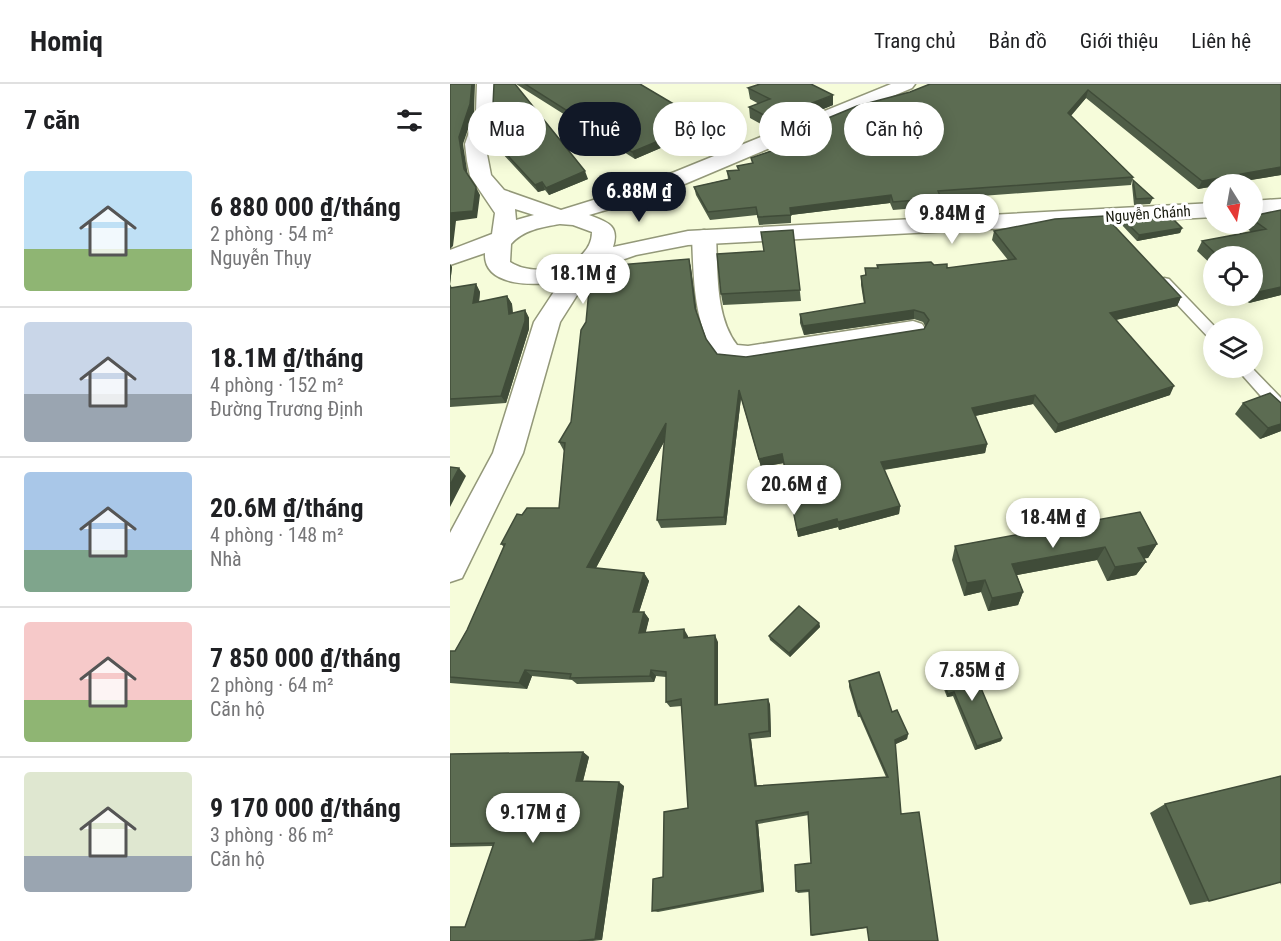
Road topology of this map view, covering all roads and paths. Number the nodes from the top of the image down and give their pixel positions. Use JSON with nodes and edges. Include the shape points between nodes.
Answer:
{"nodes":[{"id":1,"x":486,"y":84,"type":"edge"},
{"id":2,"x":906,"y":84,"type":"edge"},
{"id":3,"x":653,"y":189,"type":"junction"},
{"id":4,"x":496,"y":195,"type":"junction"},
{"id":5,"x":1281,"y":206,"type":"edge"},
{"id":6,"x":1263,"y":207,"type":"edge"},
{"id":7,"x":1203,"y":211,"type":"edge"},
{"id":8,"x":560,"y":218,"type":"junction"},
{"id":9,"x":603,"y":228,"type":"junction"},
{"id":10,"x":696,"y":237,"type":"junction"},
{"id":11,"x":503,"y":238,"type":"junction"},
{"id":12,"x":450,"y":258,"type":"edge"},
{"id":13,"x":585,"y":264,"type":"junction"},
{"id":14,"x":450,"y":266,"type":"edge"},
{"id":15,"x":1151,"y":268,"type":"edge"},
{"id":16,"x":513,"y":275,"type":"junction"},
{"id":17,"x":547,"y":322,"type":"junction"},
{"id":18,"x":1203,"y":323,"type":"edge"},
{"id":19,"x":913,"y":330,"type":"edge"},
{"id":20,"x":1253,"y":378,"type":"edge"},
{"id":21,"x":1281,"y":408,"type":"edge"},
{"id":22,"x":450,"y":567,"type":"edge"}],
"edges":[{"from":1,"to":4,"type":"street","via":[[485,112],[475,144],[481,176]]},
{"from":2,"to":3,"type":"street"},
{"from":3,"to":8,"type":"street"},
{"from":3,"to":9,"type":"street"},
{"from":4,"to":8,"type":"street"},
{"from":4,"to":11,"type":"street","via":[[506,213]]},
{"from":5,"to":6,"type":"street"},
{"from":7,"to":10,"type":"street","name":"Nguyễn Chánh","via":[[1108,221]]},
{"from":8,"to":9,"type":"street","via":[[576,218]]},
{"from":8,"to":11,"type":"street","via":[[529,224]]},
{"from":9,"to":10,"type":"street"},
{"from":9,"to":13,"type":"street","via":[[602,246]]},
{"from":10,"to":13,"type":"street","via":[[632,249]]},
{"from":10,"to":19,"type":"street","via":[[712,323],[729,354],[748,355]]},
{"from":11,"to":12,"type":"street"},
{"from":11,"to":16,"type":"street","via":[[496,260]]},
{"from":13,"to":16,"type":"street","via":[[549,277]]},
{"from":13,"to":17,"type":"street"},
{"from":14,"to":16,"type":"street","via":[[476,265]]},
{"from":15,"to":18,"type":"lane"},
{"from":16,"to":17,"type":"street","via":[[537,294]]},
{"from":17,"to":22,"type":"street","via":[[508,453]]},
{"from":20,"to":21,"type":"lane"}]}
